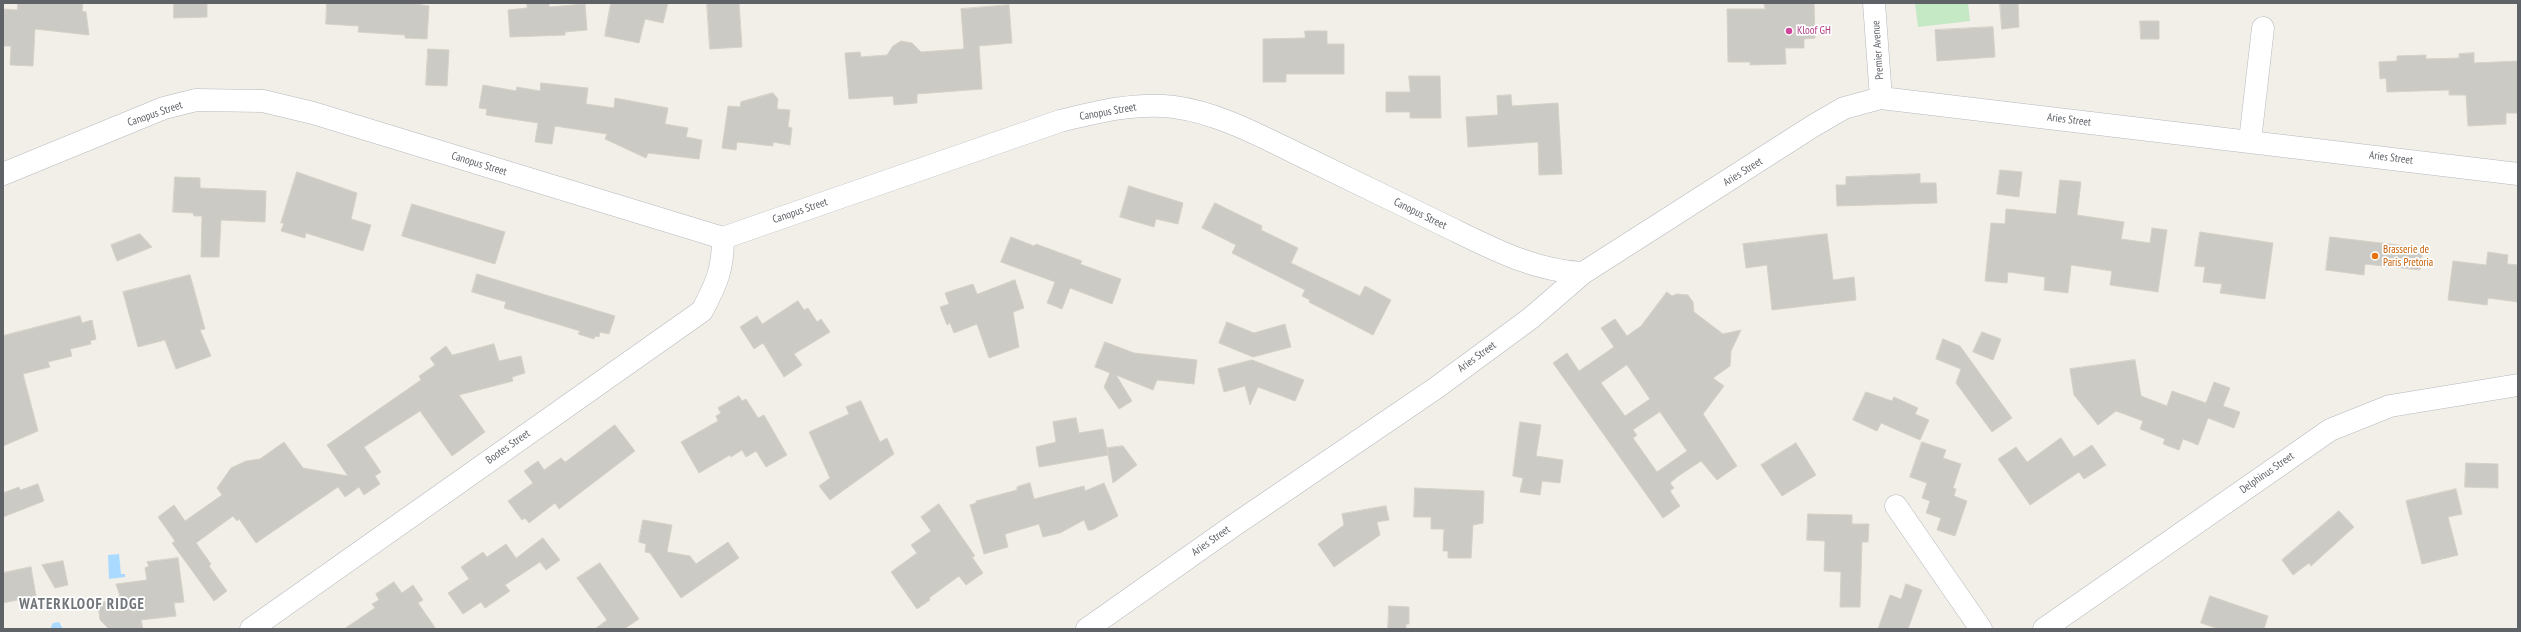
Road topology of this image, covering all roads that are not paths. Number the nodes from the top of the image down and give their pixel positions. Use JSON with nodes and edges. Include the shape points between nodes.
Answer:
{"nodes":[{"id":1,"x":1874,"y":3,"type":"edge"},
{"id":2,"x":2263,"y":28,"type":"dead end"},
{"id":3,"x":1881,"y":98,"type":"junction"},
{"id":4,"x":2250,"y":141,"type":"junction"},
{"id":5,"x":3,"y":174,"type":"edge"},
{"id":6,"x":2518,"y":174,"type":"edge"},
{"id":7,"x":723,"y":238,"type":"junction"},
{"id":8,"x":1583,"y":273,"type":"junction"},
{"id":9,"x":2518,"y":385,"type":"edge"},
{"id":10,"x":1896,"y":506,"type":"dead end"},
{"id":11,"x":251,"y":629,"type":"edge"},
{"id":12,"x":1087,"y":629,"type":"edge"},
{"id":13,"x":1981,"y":629,"type":"edge"},
{"id":14,"x":2044,"y":629,"type":"edge"}],
"edges":[{"from":1,"to":3,"type":"street","name":"Premier Avenue"},
{"from":2,"to":4,"type":"street"},
{"from":3,"to":4,"type":"street","name":"Aries Street"},
{"from":3,"to":8,"type":"street","name":"Aries Street","via":[[1844,108]]},
{"from":4,"to":6,"type":"street","name":"Aries Street"},
{"from":5,"to":7,"type":"street","name":"Canopus Street","via":[[164,108],[196,100],[263,101],[312,113]]},
{"from":7,"to":8,"type":"street","name":"Canopus Street","via":[[1060,121],[1104,111],[1152,105],[1211,116],[1267,139],[1501,252],[1545,268]]},
{"from":7,"to":11,"type":"street","name":"Bootes Street","via":[[723,261],[719,279],[702,311]]},
{"from":8,"to":12,"type":"street","name":"Aries Street","via":[[1531,318],[1436,388]]},
{"from":9,"to":14,"type":"street","name":"Delphinus Street","via":[[2390,406],[2330,430]]},
{"from":10,"to":13,"type":"street"}]}
